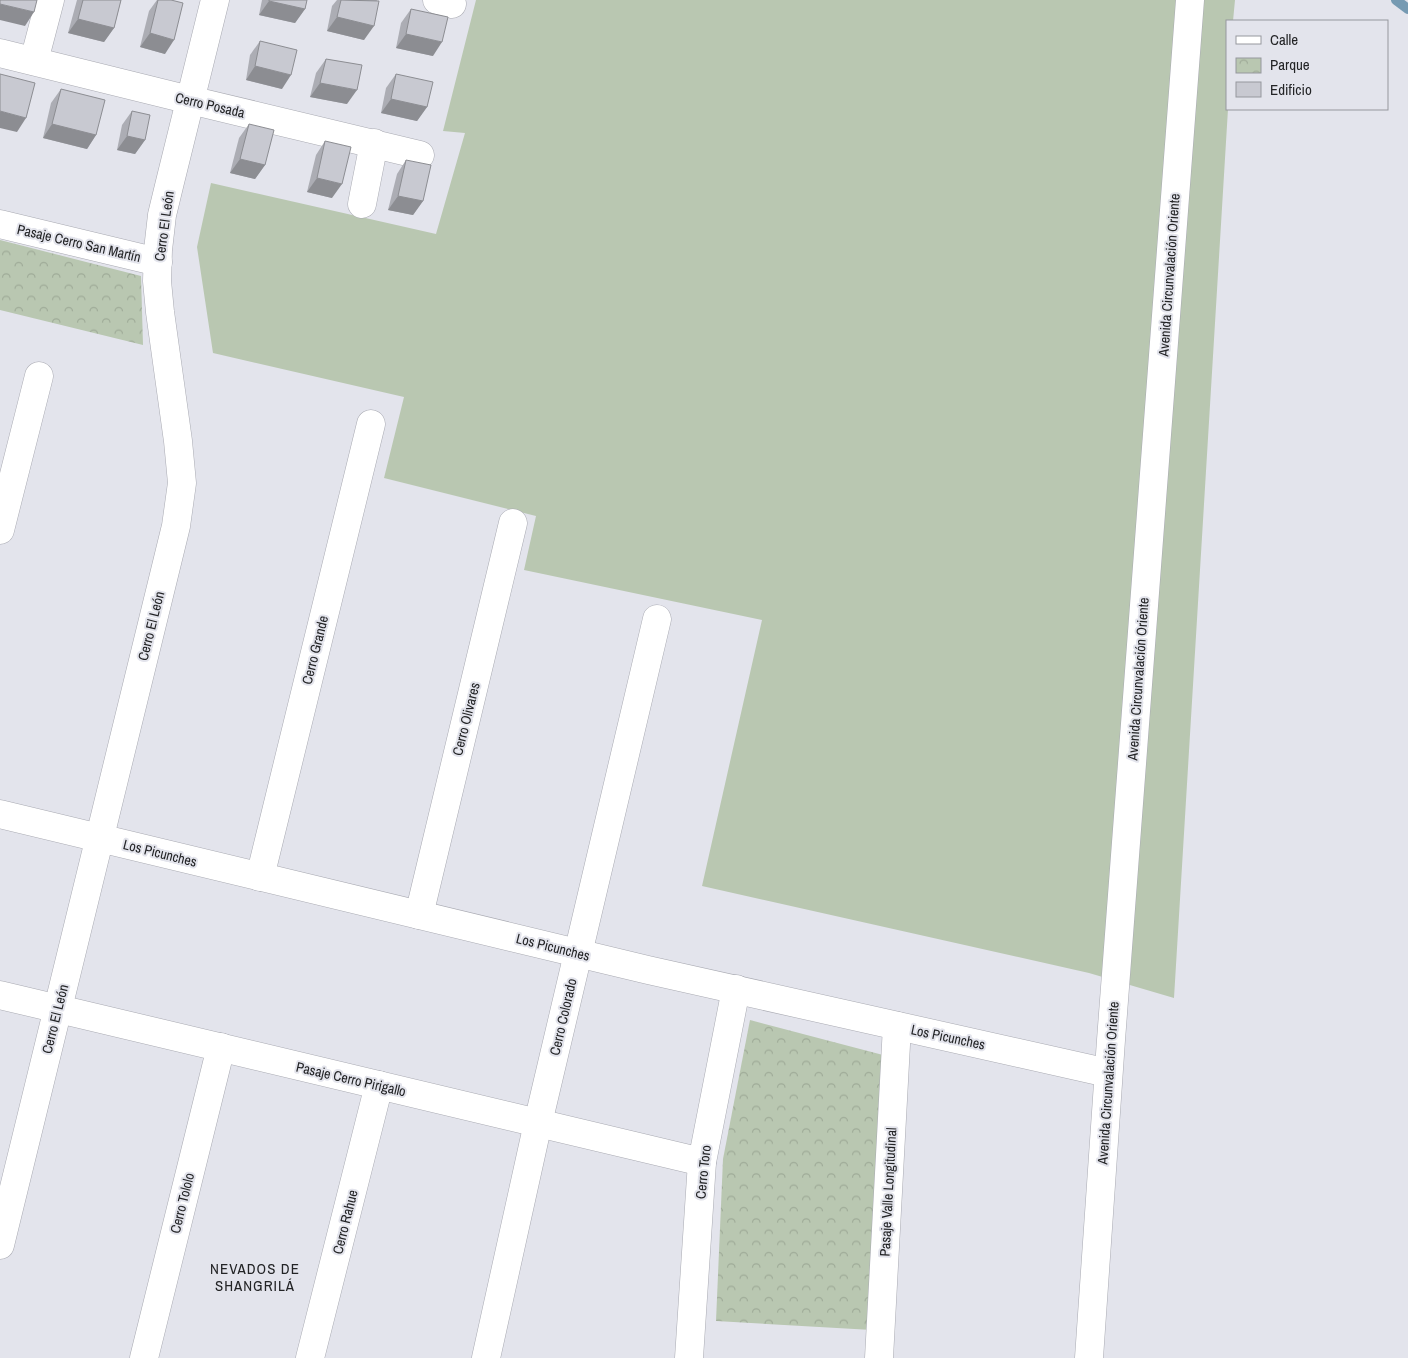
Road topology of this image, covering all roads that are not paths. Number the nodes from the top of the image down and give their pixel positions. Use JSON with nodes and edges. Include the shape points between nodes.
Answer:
{"nodes":[{"id":1,"x":50,"y":0,"type":"edge"},
{"id":2,"x":215,"y":0,"type":"edge"},
{"id":3,"x":1190,"y":0,"type":"edge"},
{"id":4,"x":0,"y":53,"type":"edge"},
{"id":5,"x":34,"y":61,"type":"junction"},
{"id":6,"x":190,"y":100,"type":"junction"},
{"id":7,"x":374,"y":143,"type":"junction"},
{"id":8,"x":420,"y":155,"type":"dead end"},
{"id":9,"x":362,"y":204,"type":"dead end"},
{"id":10,"x":0,"y":224,"type":"edge"},
{"id":11,"x":158,"y":262,"type":"junction"},
{"id":12,"x":39,"y":376,"type":"dead end"},
{"id":13,"x":371,"y":424,"type":"dead end"},
{"id":14,"x":513,"y":524,"type":"dead end"},
{"id":15,"x":0,"y":530,"type":"edge"},
{"id":16,"x":657,"y":619,"type":"dead end"},
{"id":17,"x":0,"y":814,"type":"edge"},
{"id":18,"x":100,"y":838,"type":"junction"},
{"id":19,"x":260,"y":877,"type":"junction"},
{"id":20,"x":419,"y":915,"type":"junction"},
{"id":21,"x":578,"y":953,"type":"junction"},
{"id":22,"x":736,"y":990,"type":"junction"},
{"id":23,"x":0,"y":995,"type":"edge"},
{"id":24,"x":58,"y":1008,"type":"junction"},
{"id":25,"x":897,"y":1026,"type":"junction"},
{"id":26,"x":221,"y":1048,"type":"junction"},
{"id":27,"x":1108,"y":1073,"type":"junction"},
{"id":28,"x":379,"y":1085,"type":"junction"},
{"id":29,"x":538,"y":1123,"type":"junction"},
{"id":30,"x":702,"y":1162,"type":"junction"},
{"id":31,"x":0,"y":1245,"type":"edge"},
{"id":32,"x":144,"y":1358,"type":"edge"},
{"id":33,"x":310,"y":1358,"type":"edge"},
{"id":34,"x":486,"y":1358,"type":"edge"},
{"id":35,"x":689,"y":1358,"type":"edge"},
{"id":36,"x":879,"y":1358,"type":"edge"},
{"id":37,"x":1089,"y":1358,"type":"edge"}],
"edges":[{"from":1,"to":5,"type":"street"},
{"from":2,"to":6,"type":"street","name":"Cerro El León"},
{"from":3,"to":27,"type":"street","name":"Avenida Circunvalación Oriente"},
{"from":4,"to":5,"type":"street","name":"Cerro Posada"},
{"from":5,"to":6,"type":"street","name":"Cerro Posada"},
{"from":6,"to":7,"type":"street","name":"Cerro Posada"},
{"from":6,"to":11,"type":"street","name":"Cerro El León","via":[[162,215]]},
{"from":7,"to":8,"type":"street","name":"Cerro Posada"},
{"from":7,"to":9,"type":"street"},
{"from":10,"to":11,"type":"street","name":"Pasaje Cerro San Martín"},
{"from":11,"to":18,"type":"street","name":"Cerro El León","via":[[160,312],[182,483],[176,526]]},
{"from":12,"to":15,"type":"street"},
{"from":13,"to":19,"type":"street","name":"Cerro Grande"},
{"from":14,"to":20,"type":"street","name":"Cerro Olivares"},
{"from":16,"to":21,"type":"street","name":"Cerro Colorado"},
{"from":17,"to":18,"type":"street","name":"Los Picunches"},
{"from":18,"to":19,"type":"street","name":"Los Picunches"},
{"from":18,"to":24,"type":"street","name":"Cerro El León"},
{"from":19,"to":20,"type":"street","name":"Los Picunches"},
{"from":20,"to":21,"type":"street","name":"Los Picunches"},
{"from":21,"to":22,"type":"street","name":"Los Picunches"},
{"from":21,"to":29,"type":"street","name":"Cerro Colorado"},
{"from":22,"to":25,"type":"street","name":"Los Picunches"},
{"from":22,"to":30,"type":"street","name":"Cerro Toro"},
{"from":23,"to":24,"type":"street","name":"Pasaje Cerro Pirigallo"},
{"from":24,"to":26,"type":"street","name":"Pasaje Cerro Pirigallo"},
{"from":24,"to":31,"type":"street","name":"Cerro El León"},
{"from":25,"to":27,"type":"street","name":"Los Picunches"},
{"from":25,"to":36,"type":"street","name":"Pasaje Valle Longitudinal"},
{"from":26,"to":28,"type":"street","name":"Pasaje Cerro Pirigallo"},
{"from":26,"to":32,"type":"street","name":"Cerro Tololo"},
{"from":27,"to":37,"type":"street","name":"Avenida Circunvalación Oriente"},
{"from":28,"to":29,"type":"street","name":"Pasaje Cerro Pirigallo"},
{"from":28,"to":33,"type":"street","name":"Cerro Rahue"},
{"from":29,"to":30,"type":"street","name":"Pasaje Cerro Pirigallo"},
{"from":29,"to":34,"type":"street","name":"Cerro Colorado"},
{"from":30,"to":35,"type":"street","name":"Cerro Toro"}]}
